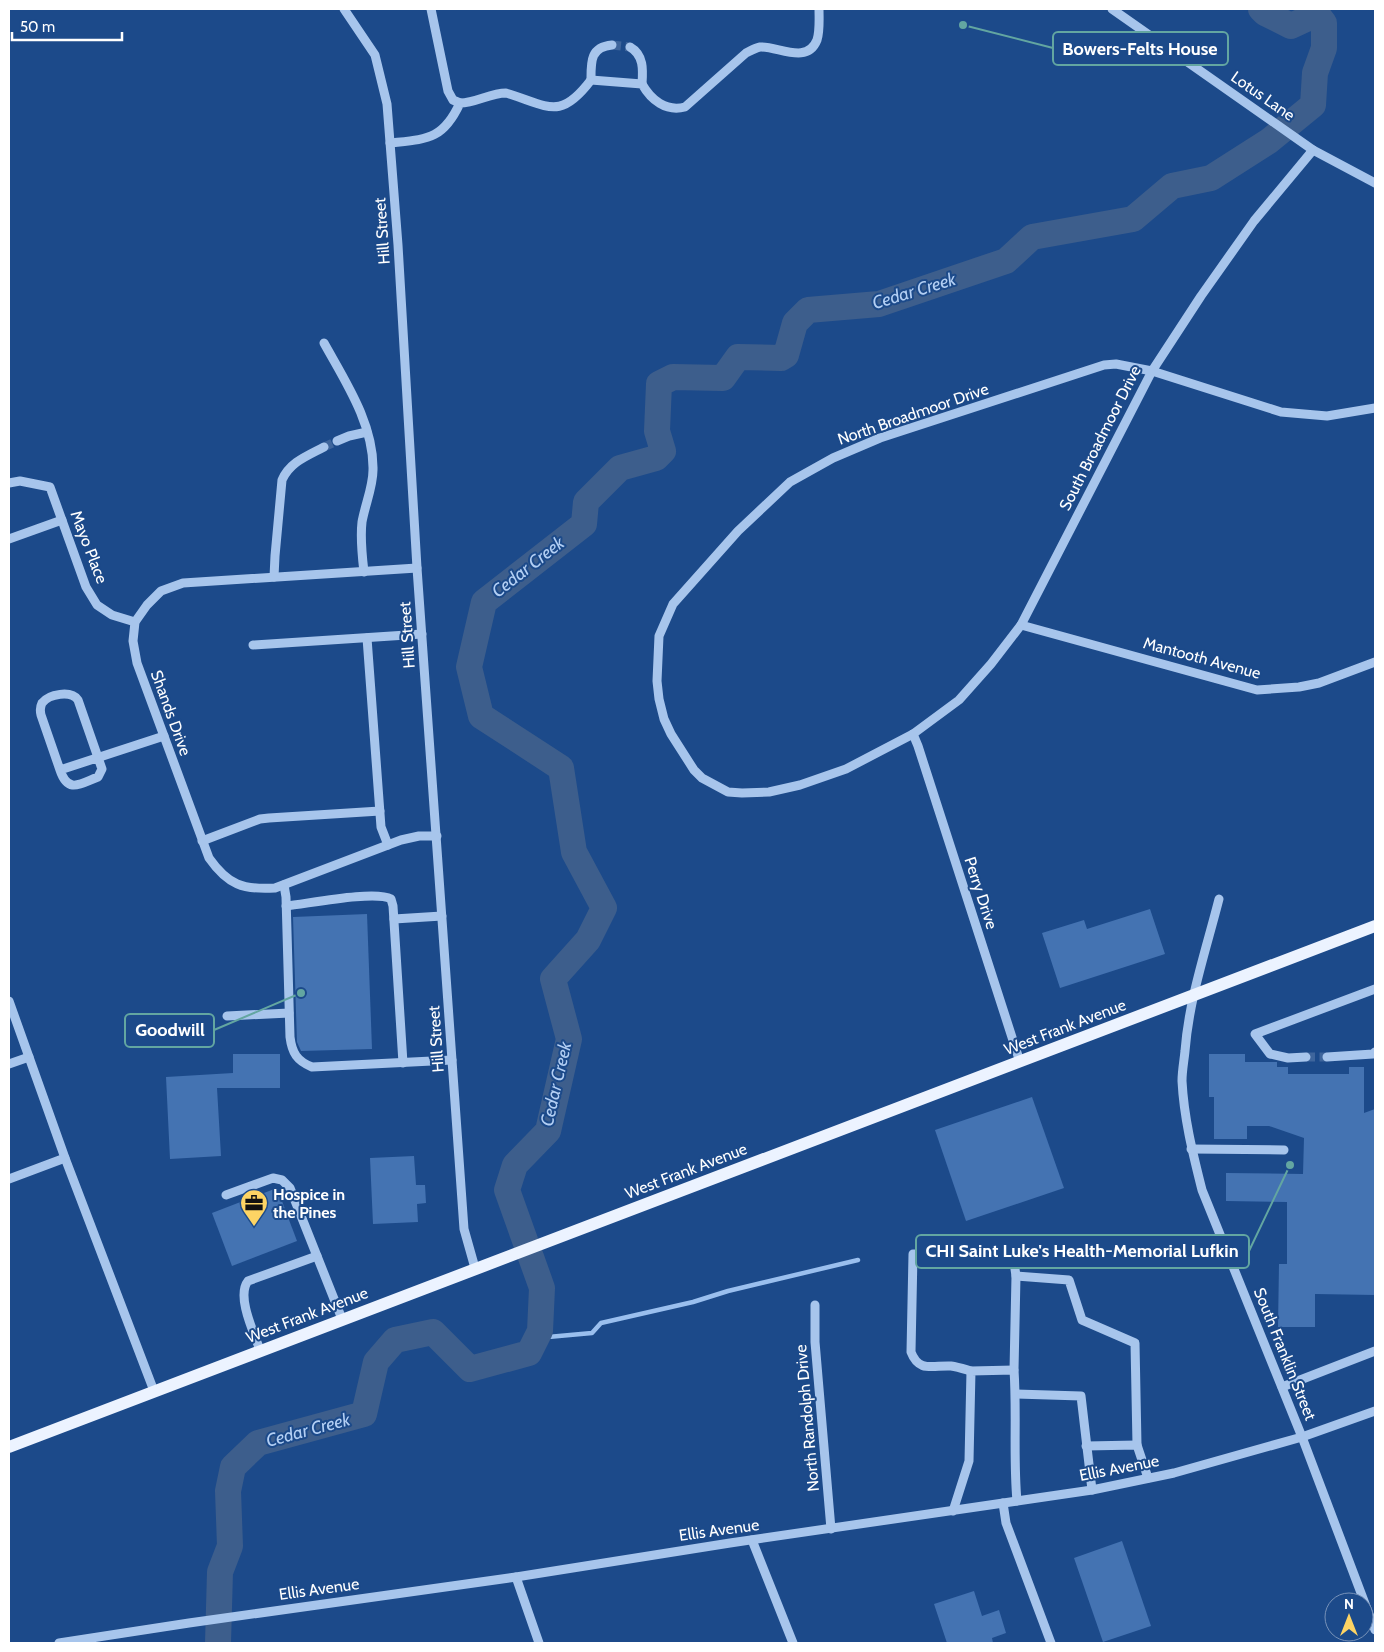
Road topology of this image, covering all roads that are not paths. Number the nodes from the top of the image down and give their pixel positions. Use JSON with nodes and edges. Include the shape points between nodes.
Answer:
{"nodes":[{"id":1,"x":344,"y":9,"type":"edge"},
{"id":2,"x":431,"y":9,"type":"edge"},
{"id":3,"x":819,"y":9,"type":"edge"},
{"id":4,"x":1112,"y":9,"type":"edge"},
{"id":5,"x":612,"y":45,"type":"tunnel mouth"},
{"id":6,"x":630,"y":47,"type":"dead end"},
{"id":7,"x":590,"y":80,"type":"junction"},
{"id":8,"x":642,"y":84,"type":"junction"},
{"id":9,"x":460,"y":103,"type":"junction"},
{"id":10,"x":390,"y":143,"type":"junction"},
{"id":11,"x":1313,"y":150,"type":"junction"},
{"id":12,"x":1375,"y":183,"type":"edge"},
{"id":13,"x":324,"y":343,"type":"dead end"},
{"id":14,"x":1152,"y":371,"type":"junction"},
{"id":15,"x":1375,"y":408,"type":"edge"},
{"id":16,"x":367,"y":432,"type":"junction"},
{"id":17,"x":338,"y":441,"type":"tunnel mouth"},
{"id":18,"x":324,"y":447,"type":"tunnel mouth"},
{"id":19,"x":9,"y":483,"type":"edge"},
{"id":20,"x":62,"y":520,"type":"junction"},
{"id":21,"x":9,"y":539,"type":"edge"},
{"id":22,"x":417,"y":568,"type":"junction"},
{"id":23,"x":364,"y":572,"type":"junction"},
{"id":24,"x":274,"y":577,"type":"junction"},
{"id":25,"x":135,"y":622,"type":"junction"},
{"id":26,"x":1021,"y":625,"type":"junction"},
{"id":27,"x":422,"y":634,"type":"junction"},
{"id":28,"x":367,"y":638,"type":"junction"},
{"id":29,"x":253,"y":645,"type":"dead end"},
{"id":30,"x":1375,"y":662,"type":"edge"},
{"id":31,"x":913,"y":734,"type":"junction"},
{"id":32,"x":164,"y":736,"type":"junction"},
{"id":33,"x":98,"y":758,"type":"junction"},
{"id":34,"x":60,"y":770,"type":"junction"},
{"id":35,"x":380,"y":811,"type":"junction"},
{"id":36,"x":437,"y":836,"type":"junction"},
{"id":37,"x":202,"y":841,"type":"junction"},
{"id":38,"x":388,"y":845,"type":"junction"},
{"id":39,"x":284,"y":885,"type":"junction"},
{"id":40,"x":1219,"y":900,"type":"dead end"},
{"id":41,"x":286,"y":906,"type":"junction"},
{"id":42,"x":442,"y":916,"type":"junction"},
{"id":43,"x":394,"y":920,"type":"junction"},
{"id":44,"x":1375,"y":926,"type":"edge"},
{"id":45,"x":1375,"y":989,"type":"edge"},
{"id":46,"x":1193,"y":996,"type":"junction"},
{"id":47,"x":9,"y":1001,"type":"edge"},
{"id":48,"x":289,"y":1013,"type":"junction"},
{"id":49,"x":227,"y":1016,"type":"dead end"},
{"id":50,"x":1375,"y":1052,"type":"edge"},
{"id":51,"x":29,"y":1057,"type":"junction"},
{"id":52,"x":1306,"y":1058,"type":"tunnel mouth"},
{"id":53,"x":1327,"y":1058,"type":"tunnel mouth"},
{"id":54,"x":452,"y":1060,"type":"junction"},
{"id":55,"x":1020,"y":1062,"type":"junction"},
{"id":56,"x":403,"y":1063,"type":"junction"},
{"id":57,"x":9,"y":1064,"type":"edge"},
{"id":58,"x":1191,"y":1149,"type":"junction"},
{"id":59,"x":1284,"y":1150,"type":"dead end"},
{"id":60,"x":65,"y":1158,"type":"junction"},
{"id":61,"x":9,"y":1179,"type":"edge"},
{"id":62,"x":226,"y":1195,"type":"dead end"},
{"id":63,"x":317,"y":1256,"type":"junction"},
{"id":64,"x":475,"y":1268,"type":"junction"},
{"id":65,"x":1016,"y":1276,"type":"junction"},
{"id":66,"x":815,"y":1305,"type":"dead end"},
{"id":67,"x":342,"y":1319,"type":"junction"},
{"id":68,"x":260,"y":1350,"type":"junction"},
{"id":69,"x":1375,"y":1351,"type":"edge"},
{"id":70,"x":1014,"y":1370,"type":"junction"},
{"id":71,"x":971,"y":1371,"type":"junction"},
{"id":72,"x":1282,"y":1387,"type":"junction"},
{"id":73,"x":154,"y":1391,"type":"junction"},
{"id":74,"x":1016,"y":1394,"type":"junction"},
{"id":75,"x":1375,"y":1411,"type":"edge"},
{"id":76,"x":1302,"y":1437,"type":"junction"},
{"id":77,"x":1137,"y":1445,"type":"junction"},
{"id":78,"x":1086,"y":1446,"type":"junction"},
{"id":79,"x":9,"y":1447,"type":"edge"},
{"id":80,"x":1148,"y":1478,"type":"junction"},
{"id":81,"x":1092,"y":1490,"type":"junction"},
{"id":82,"x":1017,"y":1501,"type":"junction"},
{"id":83,"x":1003,"y":1503,"type":"junction"},
{"id":84,"x":952,"y":1511,"type":"junction"},
{"id":85,"x":831,"y":1529,"type":"junction"},
{"id":86,"x":752,"y":1540,"type":"junction"},
{"id":87,"x":516,"y":1577,"type":"junction"},
{"id":88,"x":1375,"y":1630,"type":"edge"},
{"id":89,"x":59,"y":1643,"type":"edge"},
{"id":90,"x":539,"y":1643,"type":"edge"},
{"id":91,"x":793,"y":1643,"type":"edge"},
{"id":92,"x":1051,"y":1643,"type":"edge"}],
"edges":[{"from":1,"to":10,"type":"street","name":"Hill Street","via":[[375,55],[387,104]]},
{"from":2,"to":9,"type":"street","via":[[448,91],[453,100]]},
{"from":3,"to":8,"type":"street","via":[[817,40],[809,50],[798,54],[759,47],[746,53],[685,107],[678,109],[661,104],[651,98]]},
{"from":4,"to":11,"type":"street","name":"Lotus Lane"},
{"from":5,"to":7,"type":"street","via":[[597,50],[592,59]]},
{"from":6,"to":8,"type":"street","via":[[641,58]]},
{"from":7,"to":8,"type":"street"},
{"from":7,"to":9,"type":"street","via":[[571,103],[558,108],[506,93]]},
{"from":9,"to":10,"type":"street","via":[[453,118],[431,137]]},
{"from":10,"to":22,"type":"street","name":"Hill Street"},
{"from":11,"to":12,"type":"street","name":"Lotus Lane"},
{"from":11,"to":14,"type":"street","name":"South Broadmoor Drive","via":[[1254,221]]},
{"from":13,"to":16,"type":"street","via":[[354,398]]},
{"from":14,"to":15,"type":"street","name":"North Broadmoor Drive","via":[[1281,412],[1327,416]]},
{"from":14,"to":26,"type":"street","name":"South Broadmoor Drive"},
{"from":14,"to":31,"type":"street","name":"North Broadmoor Drive","via":[[1116,364],[1088,369],[880,438],[833,458],[790,482],[738,531],[673,604],[659,636],[659,698],[664,719],[685,757],[702,778],[728,792],[769,792],[800,785],[846,768]]},
{"from":16,"to":17,"type":"street"},
{"from":16,"to":23,"type":"street","via":[[373,472],[362,522]]},
{"from":18,"to":24,"type":"street","via":[[298,461],[286,471],[282,480]]},
{"from":19,"to":20,"type":"street","name":"Mayo Place","via":[[20,481],[50,487]]},
{"from":20,"to":21,"type":"street"},
{"from":20,"to":25,"type":"street","name":"Mayo Place","via":[[86,587],[97,605],[112,615]]},
{"from":22,"to":23,"type":"street"},
{"from":22,"to":27,"type":"street","name":"Hill Street"},
{"from":23,"to":24,"type":"street"},
{"from":24,"to":25,"type":"street","via":[[183,582],[162,591]]},
{"from":25,"to":32,"type":"street","name":"Shands Drive","via":[[133,641],[137,663]]},
{"from":26,"to":30,"type":"street","name":"Mantooth Avenue","via":[[1257,690],[1319,683]]},
{"from":26,"to":31,"type":"street","name":"South Broadmoor Drive","via":[[959,700]]},
{"from":27,"to":28,"type":"street"},
{"from":27,"to":36,"type":"street","name":"Hill Street"},
{"from":28,"to":29,"type":"street"},
{"from":28,"to":35,"type":"street"},
{"from":31,"to":55,"type":"street","name":"Perry Drive"},
{"from":32,"to":33,"type":"street"},
{"from":32,"to":37,"type":"street","name":"Shands Drive"},
{"from":33,"to":34,"type":"street"},
{"from":33,"to":34,"type":"street","via":[[102,768],[98,777],[76,785],[64,782]]},
{"from":33,"to":34,"type":"street","via":[[78,700],[69,694],[57,696],[43,702],[40,708]]},
{"from":35,"to":37,"type":"street","via":[[269,818]]},
{"from":35,"to":38,"type":"street","via":[[381,827]]},
{"from":36,"to":38,"type":"street","name":"Shands Drive","via":[[419,836]]},
{"from":36,"to":42,"type":"street","name":"Hill Street"},
{"from":37,"to":39,"type":"street","name":"Shands Drive","via":[[217,869],[234,884],[256,889]]},
{"from":38,"to":39,"type":"street","name":"Shands Drive"},
{"from":39,"to":41,"type":"street"},
{"from":40,"to":46,"type":"street","name":"South Franklin Street"},
{"from":41,"to":43,"type":"street","via":[[362,896],[387,897],[392,902]]},
{"from":41,"to":48,"type":"street"},
{"from":42,"to":43,"type":"street"},
{"from":42,"to":54,"type":"street","name":"Hill Street"},
{"from":43,"to":56,"type":"street"},
{"from":44,"to":46,"type":"main road","name":"West Frank Avenue"},
{"from":45,"to":52,"type":"street","via":[[1255,1034],[1270,1054]]},
{"from":46,"to":55,"type":"main road","name":"West Frank Avenue"},
{"from":46,"to":58,"type":"street","name":"South Franklin Street","via":[[1182,1080]]},
{"from":47,"to":51,"type":"street"},
{"from":48,"to":49,"type":"street"},
{"from":48,"to":56,"type":"street","via":[[291,1049],[303,1063],[312,1067]]},
{"from":50,"to":53,"type":"street"},
{"from":51,"to":57,"type":"street"},
{"from":51,"to":60,"type":"street"},
{"from":54,"to":56,"type":"street"},
{"from":54,"to":64,"type":"street","name":"Hill Street","via":[[464,1229]]},
{"from":55,"to":64,"type":"main road","name":"West Frank Avenue"},
{"from":58,"to":59,"type":"street"},
{"from":58,"to":72,"type":"street","name":"South Franklin Street","via":[[1202,1190]]},
{"from":60,"to":61,"type":"street"},
{"from":60,"to":73,"type":"street"},
{"from":62,"to":63,"type":"street","via":[[273,1178],[282,1180],[290,1188]]},
{"from":63,"to":67,"type":"street"},
{"from":63,"to":68,"type":"street","via":[[245,1284],[245,1306]]},
{"from":64,"to":67,"type":"main road","name":"West Frank Avenue"},
{"from":65,"to":70,"type":"street"},
{"from":65,"to":71,"type":"street","via":[[1014,1262],[1002,1255],[913,1254],[911,1352],[914,1361],[924,1367],[952,1366]]},
{"from":65,"to":77,"type":"street","via":[[1069,1280],[1082,1320],[1136,1342]]},
{"from":66,"to":85,"type":"street","name":"North Randolph Drive"},
{"from":67,"to":68,"type":"main road","name":"West Frank Avenue"},
{"from":68,"to":73,"type":"main road","name":"West Frank Avenue"},
{"from":69,"to":72,"type":"street"},
{"from":70,"to":71,"type":"street"},
{"from":70,"to":74,"type":"street"},
{"from":71,"to":84,"type":"street","via":[[969,1461]]},
{"from":72,"to":76,"type":"street","name":"South Franklin Street"},
{"from":73,"to":79,"type":"main road","name":"West Frank Avenue"},
{"from":74,"to":78,"type":"street","via":[[1081,1396]]},
{"from":74,"to":82,"type":"street"},
{"from":75,"to":76,"type":"street","name":"Ellis Avenue"},
{"from":76,"to":80,"type":"street","name":"Ellis Avenue"},
{"from":76,"to":88,"type":"street","name":"South Franklin Street"},
{"from":77,"to":78,"type":"street"},
{"from":77,"to":80,"type":"street"},
{"from":78,"to":81,"type":"street"},
{"from":80,"to":81,"type":"street","name":"Ellis Avenue"},
{"from":81,"to":82,"type":"street","name":"Ellis Avenue"},
{"from":82,"to":83,"type":"street","name":"Ellis Avenue"},
{"from":83,"to":84,"type":"street","name":"Ellis Avenue"},
{"from":83,"to":92,"type":"street","via":[[1006,1523]]},
{"from":84,"to":85,"type":"street","name":"Ellis Avenue"},
{"from":85,"to":86,"type":"street","name":"Ellis Avenue"},
{"from":86,"to":87,"type":"street","name":"Ellis Avenue"},
{"from":86,"to":91,"type":"street"},
{"from":87,"to":89,"type":"street","name":"Ellis Avenue"},
{"from":87,"to":90,"type":"street"}]}
